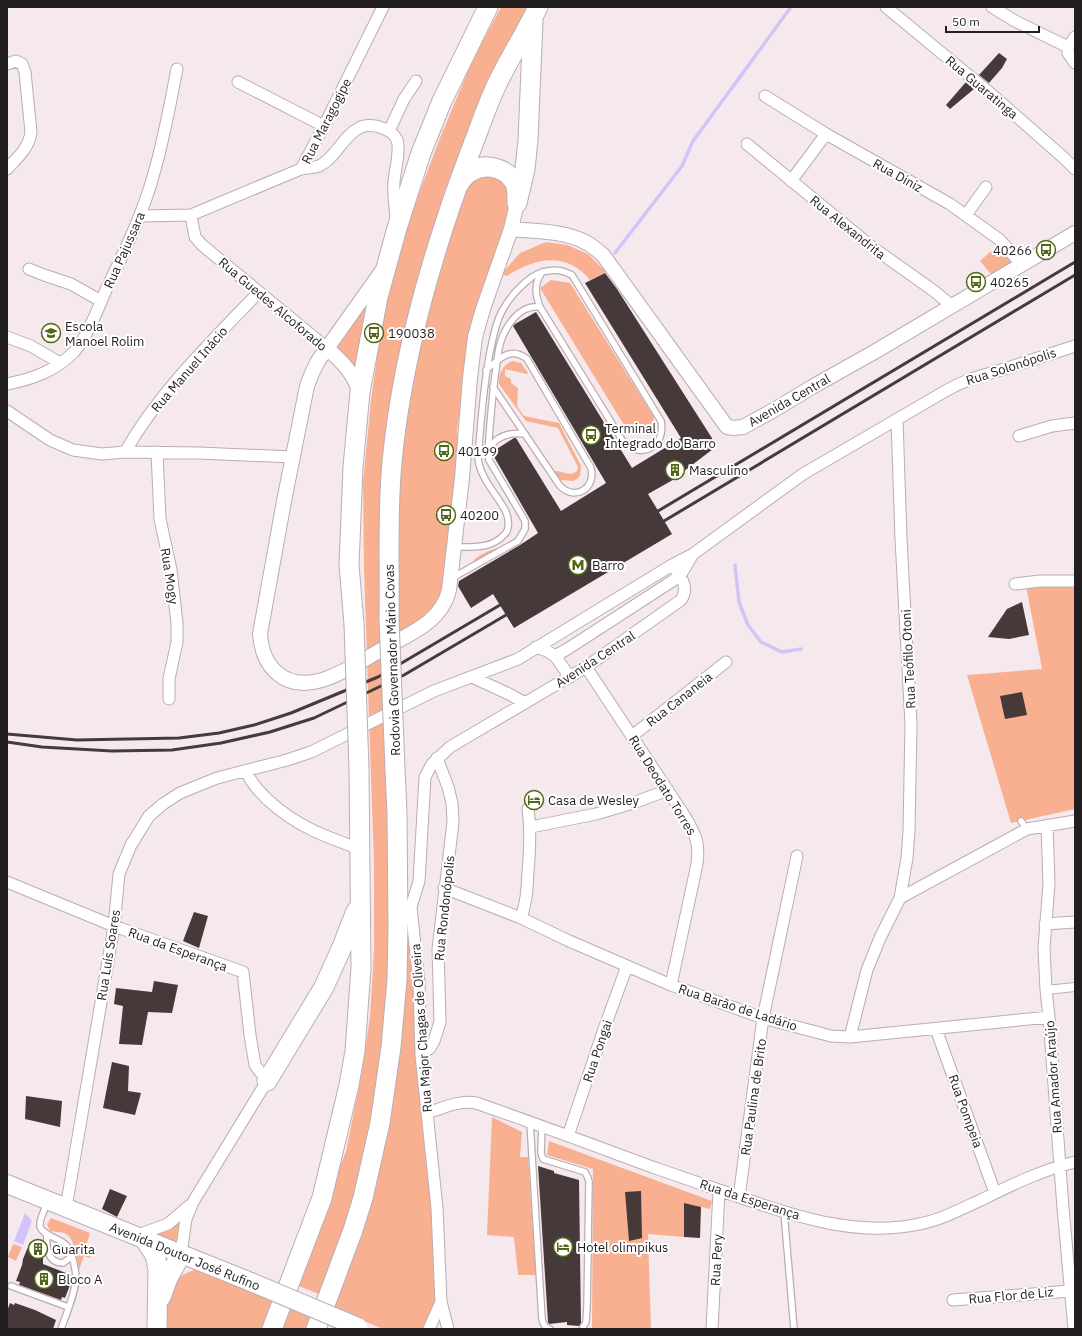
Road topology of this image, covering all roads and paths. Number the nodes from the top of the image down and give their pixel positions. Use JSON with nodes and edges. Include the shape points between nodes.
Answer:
{"nodes":[{"id":1,"x":383,"y":7,"type":"edge"},
{"id":2,"x":488,"y":7,"type":"edge"},
{"id":3,"x":886,"y":7,"type":"edge"},
{"id":4,"x":992,"y":7,"type":"edge"},
{"id":5,"x":535,"y":12,"type":"edge"},
{"id":6,"x":1075,"y":37,"type":"edge"},
{"id":7,"x":1068,"y":47,"type":"junction"},
{"id":8,"x":1075,"y":63,"type":"edge"},
{"id":9,"x":7,"y":64,"type":"edge"},
{"id":10,"x":177,"y":69,"type":"dead end"},
{"id":11,"x":416,"y":81,"type":"dead end"},
{"id":12,"x":238,"y":82,"type":"dead end"},
{"id":13,"x":765,"y":96,"type":"dead end"},
{"id":14,"x":324,"y":126,"type":"junction"},
{"id":15,"x":389,"y":130,"type":"junction"},
{"id":16,"x":826,"y":134,"type":"junction"},
{"id":17,"x":747,"y":144,"type":"dead end"},
{"id":18,"x":7,"y":169,"type":"edge"},
{"id":19,"x":301,"y":169,"type":"junction"},
{"id":20,"x":1075,"y":169,"type":"edge"},
{"id":21,"x":791,"y":181,"type":"junction"},
{"id":22,"x":458,"y":185,"type":"junction"},
{"id":23,"x":986,"y":187,"type":"dead end"},
{"id":24,"x":517,"y":203,"type":"junction"},
{"id":25,"x":191,"y":215,"type":"junction"},
{"id":26,"x":966,"y":215,"type":"junction"},
{"id":27,"x":140,"y":216,"type":"junction"},
{"id":28,"x":397,"y":228,"type":"junction"},
{"id":29,"x":511,"y":229,"type":"junction"},
{"id":30,"x":1075,"y":233,"type":"edge"},
{"id":31,"x":387,"y":264,"type":"junction"},
{"id":32,"x":1022,"y":264,"type":"junction"},
{"id":33,"x":29,"y":269,"type":"dead end"},
{"id":34,"x":542,"y":272,"type":"junction"},
{"id":35,"x":259,"y":292,"type":"junction"},
{"id":36,"x":101,"y":301,"type":"junction"},
{"id":37,"x":952,"y":306,"type":"junction"},
{"id":38,"x":540,"y":307,"type":"junction"},
{"id":39,"x":7,"y":337,"type":"edge"},
{"id":40,"x":1075,"y":346,"type":"edge"},
{"id":41,"x":327,"y":348,"type":"junction"},
{"id":42,"x":498,"y":360,"type":"junction"},
{"id":43,"x":60,"y":363,"type":"junction"},
{"id":44,"x":486,"y":371,"type":"junction"},
{"id":45,"x":7,"y":384,"type":"edge"},
{"id":46,"x":494,"y":387,"type":"junction"},
{"id":47,"x":949,"y":389,"type":"joint"},
{"id":48,"x":360,"y":392,"type":"junction"},
{"id":49,"x":7,"y":411,"type":"edge"},
{"id":50,"x":897,"y":419,"type":"junction"},
{"id":51,"x":1075,"y":423,"type":"edge"},
{"id":52,"x":525,"y":434,"type":"junction"},
{"id":53,"x":1019,"y":436,"type":"dead end"},
{"id":54,"x":125,"y":452,"type":"junction"},
{"id":55,"x":157,"y":452,"type":"junction"},
{"id":56,"x":488,"y":452,"type":"junction"},
{"id":57,"x":293,"y":457,"type":"junction"},
{"id":58,"x":455,"y":547,"type":"junction"},
{"id":59,"x":693,"y":554,"type":"junction"},
{"id":60,"x":672,"y":565,"type":"junction"},
{"id":61,"x":680,"y":576,"type":"junction"},
{"id":62,"x":450,"y":580,"type":"junction"},
{"id":63,"x":1075,"y":581,"type":"edge"},
{"id":64,"x":1015,"y":584,"type":"dead end"},
{"id":65,"x":536,"y":647,"type":"junction"},
{"id":66,"x":555,"y":656,"type":"junction"},
{"id":67,"x":726,"y":662,"type":"dead end"},
{"id":68,"x":586,"y":667,"type":"junction"},
{"id":69,"x":472,"y":677,"type":"junction"},
{"id":70,"x":570,"y":677,"type":"junction"},
{"id":71,"x":169,"y":699,"type":"dead end"},
{"id":72,"x":525,"y":703,"type":"junction"},
{"id":73,"x":632,"y":736,"type":"junction"},
{"id":74,"x":437,"y":758,"type":"junction"},
{"id":75,"x":246,"y":771,"type":"junction"},
{"id":76,"x":668,"y":790,"type":"junction"},
{"id":77,"x":528,"y":809,"type":"dead end"},
{"id":78,"x":397,"y":813,"type":"junction"},
{"id":79,"x":1075,"y":820,"type":"edge"},
{"id":80,"x":1047,"y":825,"type":"junction"},
{"id":81,"x":531,"y":827,"type":"junction"},
{"id":82,"x":360,"y":849,"type":"junction"},
{"id":83,"x":797,"y":856,"type":"dead end"},
{"id":84,"x":7,"y":882,"type":"edge"},
{"id":85,"x":444,"y":888,"type":"junction"},
{"id":86,"x":900,"y":898,"type":"junction"},
{"id":87,"x":360,"y":900,"type":"junction"},
{"id":88,"x":411,"y":907,"type":"junction"},
{"id":89,"x":522,"y":918,"type":"junction"},
{"id":90,"x":1075,"y":922,"type":"edge"},
{"id":91,"x":1045,"y":924,"type":"junction"},
{"id":92,"x":114,"y":926,"type":"junction"},
{"id":93,"x":627,"y":966,"type":"junction"},
{"id":94,"x":671,"y":985,"type":"junction"},
{"id":95,"x":1075,"y":987,"type":"edge"},
{"id":96,"x":1046,"y":990,"type":"junction"},
{"id":97,"x":1049,"y":1017,"type":"junction"},
{"id":98,"x":763,"y":1018,"type":"junction"},
{"id":99,"x":936,"y":1029,"type":"junction"},
{"id":100,"x":850,"y":1037,"type":"junction"},
{"id":101,"x":421,"y":1055,"type":"junction"},
{"id":102,"x":267,"y":1081,"type":"junction"},
{"id":103,"x":427,"y":1113,"type":"junction"},
{"id":104,"x":530,"y":1122,"type":"junction"},
{"id":105,"x":542,"y":1126,"type":"junction"},
{"id":106,"x":568,"y":1136,"type":"junction"},
{"id":107,"x":1075,"y":1162,"type":"edge"},
{"id":108,"x":1060,"y":1166,"type":"junction"},
{"id":109,"x":7,"y":1184,"type":"edge"},
{"id":110,"x":719,"y":1191,"type":"junction"},
{"id":111,"x":995,"y":1193,"type":"junction"},
{"id":112,"x":739,"y":1197,"type":"junction"},
{"id":113,"x":48,"y":1201,"type":"junction"},
{"id":114,"x":193,"y":1202,"type":"junction"},
{"id":115,"x":66,"y":1208,"type":"junction"},
{"id":116,"x":784,"y":1212,"type":"junction"},
{"id":117,"x":47,"y":1234,"type":"junction"},
{"id":118,"x":140,"y":1238,"type":"junction"},
{"id":119,"x":181,"y":1254,"type":"junction"},
{"id":120,"x":71,"y":1257,"type":"junction"},
{"id":121,"x":11,"y":1286,"type":"dead end"},
{"id":122,"x":1070,"y":1291,"type":"junction"},
{"id":123,"x":953,"y":1300,"type":"dead end"},
{"id":124,"x":441,"y":1302,"type":"junction"},
{"id":125,"x":158,"y":1306,"type":"junction"},
{"id":126,"x":68,"y":1308,"type":"junction"},
{"id":127,"x":360,"y":1328,"type":"edge"},
{"id":128,"x":61,"y":1329,"type":"edge"},
{"id":129,"x":157,"y":1329,"type":"edge"},
{"id":130,"x":272,"y":1329,"type":"edge"},
{"id":131,"x":316,"y":1329,"type":"edge"},
{"id":132,"x":429,"y":1329,"type":"edge"},
{"id":133,"x":448,"y":1329,"type":"edge"},
{"id":134,"x":550,"y":1329,"type":"edge"},
{"id":135,"x":582,"y":1329,"type":"edge"},
{"id":136,"x":712,"y":1329,"type":"edge"},
{"id":137,"x":794,"y":1329,"type":"edge"},
{"id":138,"x":1074,"y":1329,"type":"edge"}],
"edges":[{"from":1,"to":14,"type":"street","name":"Rua Maragogipe"},
{"from":2,"to":28,"type":"highway","via":[[442,101],[420,153]]},
{"from":3,"to":20,"type":"street","name":"Rua Guaratinga","via":[[990,93]]},
{"from":4,"to":7,"type":"street"},
{"from":5,"to":22,"type":"highway","name":"Rodovia Governador Mário Covas","via":[[496,87]]},
{"from":5,"to":24,"type":"highway","via":[[528,140],[525,169]]},
{"from":6,"to":7,"type":"street"},
{"from":7,"to":8,"type":"street","via":[[1068,53]]},
{"from":9,"to":18,"type":"street","via":[[16,61],[22,64],[25,72],[31,132],[25,149]]},
{"from":10,"to":27,"type":"street","name":"Rua Pajussara","via":[[154,173]]},
{"from":11,"to":15,"type":"street"},
{"from":12,"to":14,"type":"street"},
{"from":13,"to":16,"type":"street","name":"Rua Diniz"},
{"from":14,"to":19,"type":"street","name":"Rua Maragogipe"},
{"from":15,"to":19,"type":"street","via":[[376,126],[359,127],[319,166]]},
{"from":15,"to":28,"type":"street","via":[[397,137],[398,144],[394,183]]},
{"from":16,"to":21,"type":"street"},
{"from":16,"to":26,"type":"street","name":"Rua Diniz"},
{"from":17,"to":21,"type":"street","name":"Rua Alexandrita"},
{"from":19,"to":25,"type":"street","name":"Rua Maragogipe"},
{"from":21,"to":37,"type":"street","name":"Rua Alexandrita","via":[[872,247]]},
{"from":22,"to":24,"type":"highway","via":[[471,171],[481,167],[499,169],[512,179],[516,187]]},
{"from":22,"to":78,"type":"highway","name":"Rodovia Governador Mário Covas","bridge":true,"via":[[432,263],[407,361],[395,431],[388,510],[389,618]]},
{"from":23,"to":26,"type":"street"},
{"from":24,"to":29,"type":"street"},
{"from":25,"to":27,"type":"street","name":"Rua Maragogipe"},
{"from":25,"to":35,"type":"street","name":"Rua Guedes Alcoforado","via":[[196,237],[202,245]]},
{"from":26,"to":32,"type":"street","name":"Rua Diniz","via":[[1000,240]]},
{"from":27,"to":36,"type":"street","name":"Rua Pajussara"},
{"from":28,"to":31,"type":"highway"},
{"from":29,"to":37,"type":"street","name":"Avenida Central","via":[[565,235],[585,242],[603,255],[727,427],[743,427]]},
{"from":29,"to":58,"type":"street","via":[[475,337]]},
{"from":30,"to":32,"type":"street","name":"Avenida Central"},
{"from":31,"to":41,"type":"street"},
{"from":31,"to":48,"type":"highway"},
{"from":32,"to":37,"type":"street","name":"Avenida Central"},
{"from":33,"to":36,"type":"street","via":[[71,284]]},
{"from":34,"to":38,"type":"lane","via":[[535,291]]},
{"from":34,"to":38,"type":"lane","via":[[567,272],[572,275],[587,297],[661,421],[661,437],[654,446],[637,449],[624,443]]},
{"from":34,"to":44,"type":"lane","via":[[527,281],[502,311],[494,333]]},
{"from":35,"to":41,"type":"street","name":"Rua Guedes Alcoforado"},
{"from":35,"to":54,"type":"street","name":"Rua Manuel Inácio","via":[[169,389],[136,432]]},
{"from":36,"to":43,"type":"street","name":"Rua Pajussara","via":[[78,346]]},
{"from":38,"to":42,"type":"lane","via":[[525,309],[514,318],[502,339]]},
{"from":39,"to":43,"type":"street","via":[[31,346]]},
{"from":40,"to":47,"type":"street","name":"Rua Solonópolis","via":[[963,381]]},
{"from":41,"to":48,"type":"street","name":"Rua Guedes Alcoforado","via":[[354,377]]},
{"from":41,"to":57,"type":"street","via":[[307,386]]},
{"from":42,"to":44,"type":"lane"},
{"from":42,"to":46,"type":"lane"},
{"from":42,"to":52,"type":"lane","via":[[503,355],[511,353],[527,359],[589,464],[592,479],[586,489],[581,492],[564,490]]},
{"from":43,"to":45,"type":"street","name":"Rua Pajussara","via":[[29,380]]},
{"from":44,"to":58,"type":"lane","via":[[478,464],[506,512],[508,529],[501,539],[490,544],[481,547]]},
{"from":46,"to":52,"type":"lane"},
{"from":46,"to":56,"type":"lane"},
{"from":47,"to":50,"type":"street","name":"Avenida Central"},
{"from":48,"to":82,"type":"highway","bridge":true,"via":[[349,542],[357,703]]},
{"from":49,"to":54,"type":"street","via":[[50,440],[74,450],[102,454]]},
{"from":50,"to":59,"type":"street","name":"Avenida Central","via":[[803,474]]},
{"from":50,"to":86,"type":"street","name":"Rua Teófilo Otoni","via":[[911,724],[909,831]]},
{"from":51,"to":53,"type":"street","via":[[1052,426]]},
{"from":52,"to":56,"type":"lane","via":[[505,435],[494,442]]},
{"from":54,"to":55,"type":"street"},
{"from":55,"to":57,"type":"street"},
{"from":55,"to":71,"type":"street","name":"Rua Mogy","via":[[160,519],[171,570],[177,623],[177,642],[169,679]]},
{"from":56,"to":62,"type":"lane","via":[[489,460],[525,521],[525,529],[518,541]]},
{"from":57,"to":62,"type":"street","via":[[260,634],[263,652],[272,668],[280,675],[297,681],[324,680],[414,632],[426,625],[441,609],[448,595]]},
{"from":58,"to":62,"type":"street"},
{"from":59,"to":60,"type":"street","name":"Avenida Central"},
{"from":59,"to":61,"type":"street","name":"Avenida Central"},
{"from":60,"to":61,"type":"street"},
{"from":60,"to":65,"type":"street","name":"Avenida Central"},
{"from":61,"to":66,"type":"street","name":"Avenida Central"},
{"from":61,"to":68,"type":"street","name":"Avenida Central","via":[[685,589],[681,600]]},
{"from":63,"to":64,"type":"street"},
{"from":65,"to":66,"type":"street","name":"Avenida Central"},
{"from":65,"to":69,"type":"street","name":"Avenida Central","via":[[518,659]]},
{"from":66,"to":70,"type":"street"},
{"from":67,"to":73,"type":"street","name":"Rua Cananeia"},
{"from":68,"to":70,"type":"street","name":"Avenida Central"},
{"from":68,"to":73,"type":"street","name":"Rua Deodato Torres"},
{"from":69,"to":72,"type":"street"},
{"from":69,"to":75,"type":"street","name":"Avenida Central","via":[[434,691],[311,752]]},
{"from":70,"to":72,"type":"street","name":"Avenida Central"},
{"from":72,"to":74,"type":"street","name":"Avenida Central","via":[[450,747]]},
{"from":73,"to":76,"type":"street","name":"Rua Deodato Torres"},
{"from":74,"to":85,"type":"street","name":"Rua Rondonópolis","via":[[452,803],[453,822]]},
{"from":74,"to":88,"type":"street","name":"Rua Major Chagas de Oliveira","via":[[425,777],[419,881]]},
{"from":75,"to":82,"type":"street","via":[[256,788],[292,820]]},
{"from":75,"to":92,"type":"street","name":"Rua Luís Soares","via":[[216,778],[180,793],[149,816],[131,845],[119,874]]},
{"from":76,"to":81,"type":"street","via":[[596,814]]},
{"from":76,"to":94,"type":"street","name":"Rua Deodato Torres","via":[[690,824],[699,851]]},
{"from":77,"to":81,"type":"street"},
{"from":78,"to":88,"type":"highway","via":[[406,840]]},
{"from":78,"to":131,"type":"highway","name":"Rodovia Governador Mário Covas","via":[[397,980],[380,1123],[353,1230]]},
{"from":79,"to":80,"type":"street"},
{"from":80,"to":86,"type":"street","via":[[1024,825]]},
{"from":80,"to":91,"type":"street","name":"Rua Amador Araújo","via":[[1049,884]]},
{"from":81,"to":89,"type":"street","via":[[527,895]]},
{"from":82,"to":87,"type":"highway"},
{"from":83,"to":98,"type":"street","name":"Rua Paulina de Brito"},
{"from":84,"to":92,"type":"street","name":"Rua da Esperança"},
{"from":85,"to":89,"type":"street","name":"Rua Barão de Ladário"},
{"from":85,"to":101,"type":"street","name":"Rua Rondonópolis","via":[[438,948],[440,1022],[430,1048]]},
{"from":86,"to":100,"type":"street","name":"Rua Teófilo Otoni","via":[[867,970]]},
{"from":87,"to":102,"type":"highway","via":[[324,987]]},
{"from":87,"to":130,"type":"highway","via":[[361,968],[355,1051],[349,1085],[322,1198]]},
{"from":88,"to":101,"type":"street","name":"Rua Major Chagas de Oliveira","via":[[419,983]]},
{"from":89,"to":93,"type":"street","name":"Rua Barão de Ladário"},
{"from":90,"to":91,"type":"street"},
{"from":91,"to":96,"type":"street","name":"Rua Amador Araújo"},
{"from":92,"to":102,"type":"street","name":"Rua da Esperança","via":[[243,972],[256,1065]]},
{"from":92,"to":115,"type":"street","name":"Rua Luís Soares"},
{"from":93,"to":94,"type":"street","name":"Rua Barão de Ladário"},
{"from":93,"to":106,"type":"street","name":"Rua Pongai"},
{"from":94,"to":98,"type":"street","name":"Rua Barão de Ladário"},
{"from":95,"to":96,"type":"street"},
{"from":96,"to":97,"type":"street","name":"Rua Amador Araújo"},
{"from":97,"to":99,"type":"street","name":"Rua Barão de Ladário"},
{"from":97,"to":108,"type":"street","name":"Rua Amador Araújo"},
{"from":98,"to":100,"type":"street","name":"Rua Barão de Ladário","via":[[831,1036]]},
{"from":98,"to":112,"type":"street","name":"Rua Paulina de Brito"},
{"from":99,"to":100,"type":"street","name":"Rua Barão de Ladário"},
{"from":99,"to":111,"type":"street","name":"Rua Pompeia"},
{"from":101,"to":103,"type":"street","name":"Rua Major Chagas de Oliveira"},
{"from":102,"to":114,"type":"street"},
{"from":103,"to":104,"type":"street","name":"Rua da Esperança","via":[[471,1102]]},
{"from":103,"to":124,"type":"street","name":"Rua Major Chagas de Oliveira","via":[[437,1208]]},
{"from":104,"to":105,"type":"street","name":"Rua da Esperança"},
{"from":104,"to":134,"type":"lane","via":[[542,1320]]},
{"from":105,"to":106,"type":"street","name":"Rua da Esperança"},
{"from":105,"to":135,"type":"lane","via":[[543,1159],[585,1172],[589,1182],[587,1307],[586,1322]]},
{"from":106,"to":110,"type":"street","name":"Rua da Esperança"},
{"from":107,"to":108,"type":"street","name":"Rua da Esperança"},
{"from":108,"to":111,"type":"street","name":"Rua da Esperança"},
{"from":108,"to":122,"type":"street","name":"Rua Amador Araújo"},
{"from":109,"to":113,"type":"main road","name":"Avenida Doutor José Rufino"},
{"from":110,"to":112,"type":"street","name":"Rua da Esperança"},
{"from":110,"to":136,"type":"street","name":"Rua Pery"},
{"from":111,"to":116,"type":"street","name":"Rua da Esperança","via":[[936,1220],[888,1228],[828,1223]]},
{"from":112,"to":116,"type":"street","name":"Rua da Esperança"},
{"from":113,"to":115,"type":"main road","name":"Avenida Doutor José Rufino"},
{"from":113,"to":117,"type":"lane","via":[[40,1225],[42,1231]]},
{"from":114,"to":118,"type":"street","via":[[168,1224]]},
{"from":114,"to":119,"type":"street","via":[[186,1219]]},
{"from":115,"to":118,"type":"main road","name":"Avenida Doutor José Rufino"},
{"from":116,"to":137,"type":"lane"},
{"from":117,"to":120,"type":"lane","via":[[66,1245]]},
{"from":117,"to":120,"type":"lane","via":[[48,1252],[52,1260],[63,1263]]},
{"from":118,"to":119,"type":"main road","name":"Avenida Doutor José Rufino"},
{"from":118,"to":125,"type":"highway","via":[[155,1255],[158,1269]]},
{"from":119,"to":125,"type":"highway","via":[[168,1278]]},
{"from":119,"to":127,"type":"main road","name":"Avenida Doutor José Rufino","bridge":true},
{"from":120,"to":126,"type":"lane","via":[[76,1281]]},
{"from":121,"to":126,"type":"lane"},
{"from":122,"to":123,"type":"street","name":"Rua Flor de Liz"},
{"from":122,"to":138,"type":"street","name":"Rua Amador Araújo"},
{"from":124,"to":132,"type":"street","name":"Rua Major Chagas de Oliveira"},
{"from":124,"to":133,"type":"street","name":"Rua Major Chagas de Oliveira"},
{"from":125,"to":129,"type":"highway"},
{"from":126,"to":128,"type":"lane"}]}
